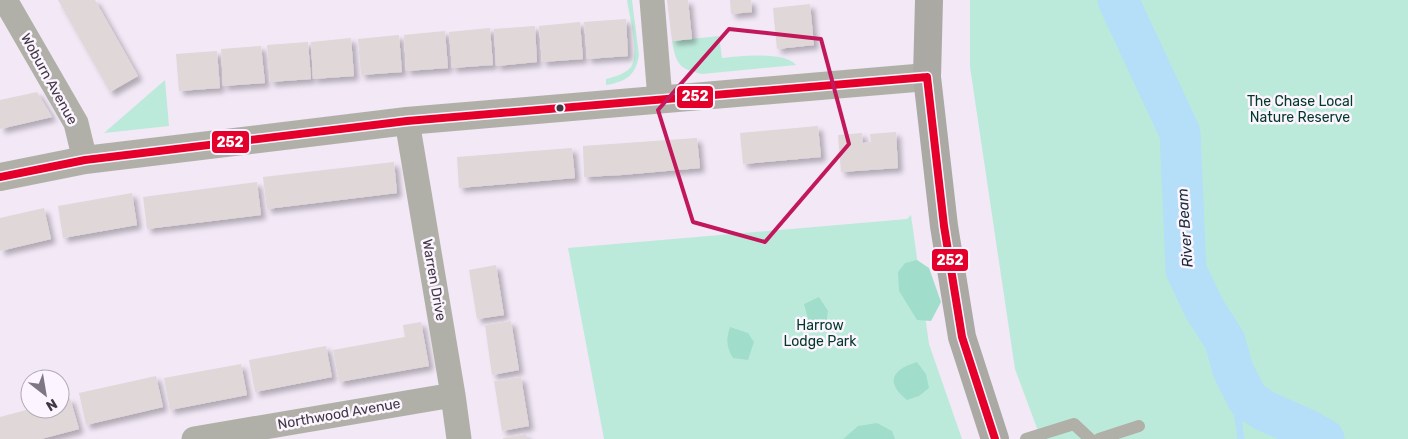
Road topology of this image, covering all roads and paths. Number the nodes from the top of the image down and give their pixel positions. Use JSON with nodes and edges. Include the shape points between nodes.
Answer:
{"nodes":[{"id":1,"x":5,"y":0,"type":"edge"},
{"id":2,"x":652,"y":0,"type":"edge"},
{"id":3,"x":929,"y":0,"type":"edge"},
{"id":4,"x":927,"y":78,"type":"junction"},
{"id":5,"x":660,"y":99,"type":"junction"},
{"id":6,"x":407,"y":121,"type":"junction"},
{"id":7,"x":85,"y":160,"type":"junction"},
{"id":8,"x":0,"y":177,"type":"edge"},
{"id":9,"x":454,"y":394,"type":"junction"},
{"id":10,"x":1139,"y":426,"type":"dead end"},
{"id":11,"x":194,"y":439,"type":"edge"},
{"id":12,"x":459,"y":439,"type":"edge"},
{"id":13,"x":995,"y":439,"type":"edge"},
{"id":14,"x":1026,"y":439,"type":"edge"},
{"id":15,"x":1090,"y":439,"type":"edge"},
{"id":16,"x":1099,"y":439,"type":"edge"}],
"edges":[{"from":1,"to":7,"type":"street","name":"Woburn Avenue","via":[[76,123]]},
{"from":2,"to":5,"type":"street"},
{"from":3,"to":4,"type":"main road"},
{"from":4,"to":5,"type":"street"},
{"from":4,"to":13,"type":"main road","via":[[944,226],[962,337]]},
{"from":5,"to":6,"type":"street"},
{"from":6,"to":7,"type":"street"},
{"from":6,"to":9,"type":"street","name":"Warren Drive"},
{"from":7,"to":8,"type":"street"},
{"from":9,"to":11,"type":"street","name":"Northwood Avenue"},
{"from":9,"to":12,"type":"street","name":"Warren Drive"},
{"from":10,"to":16,"type":"lane"},
{"from":14,"to":15,"type":"lane","via":[[1074,424]]}]}
